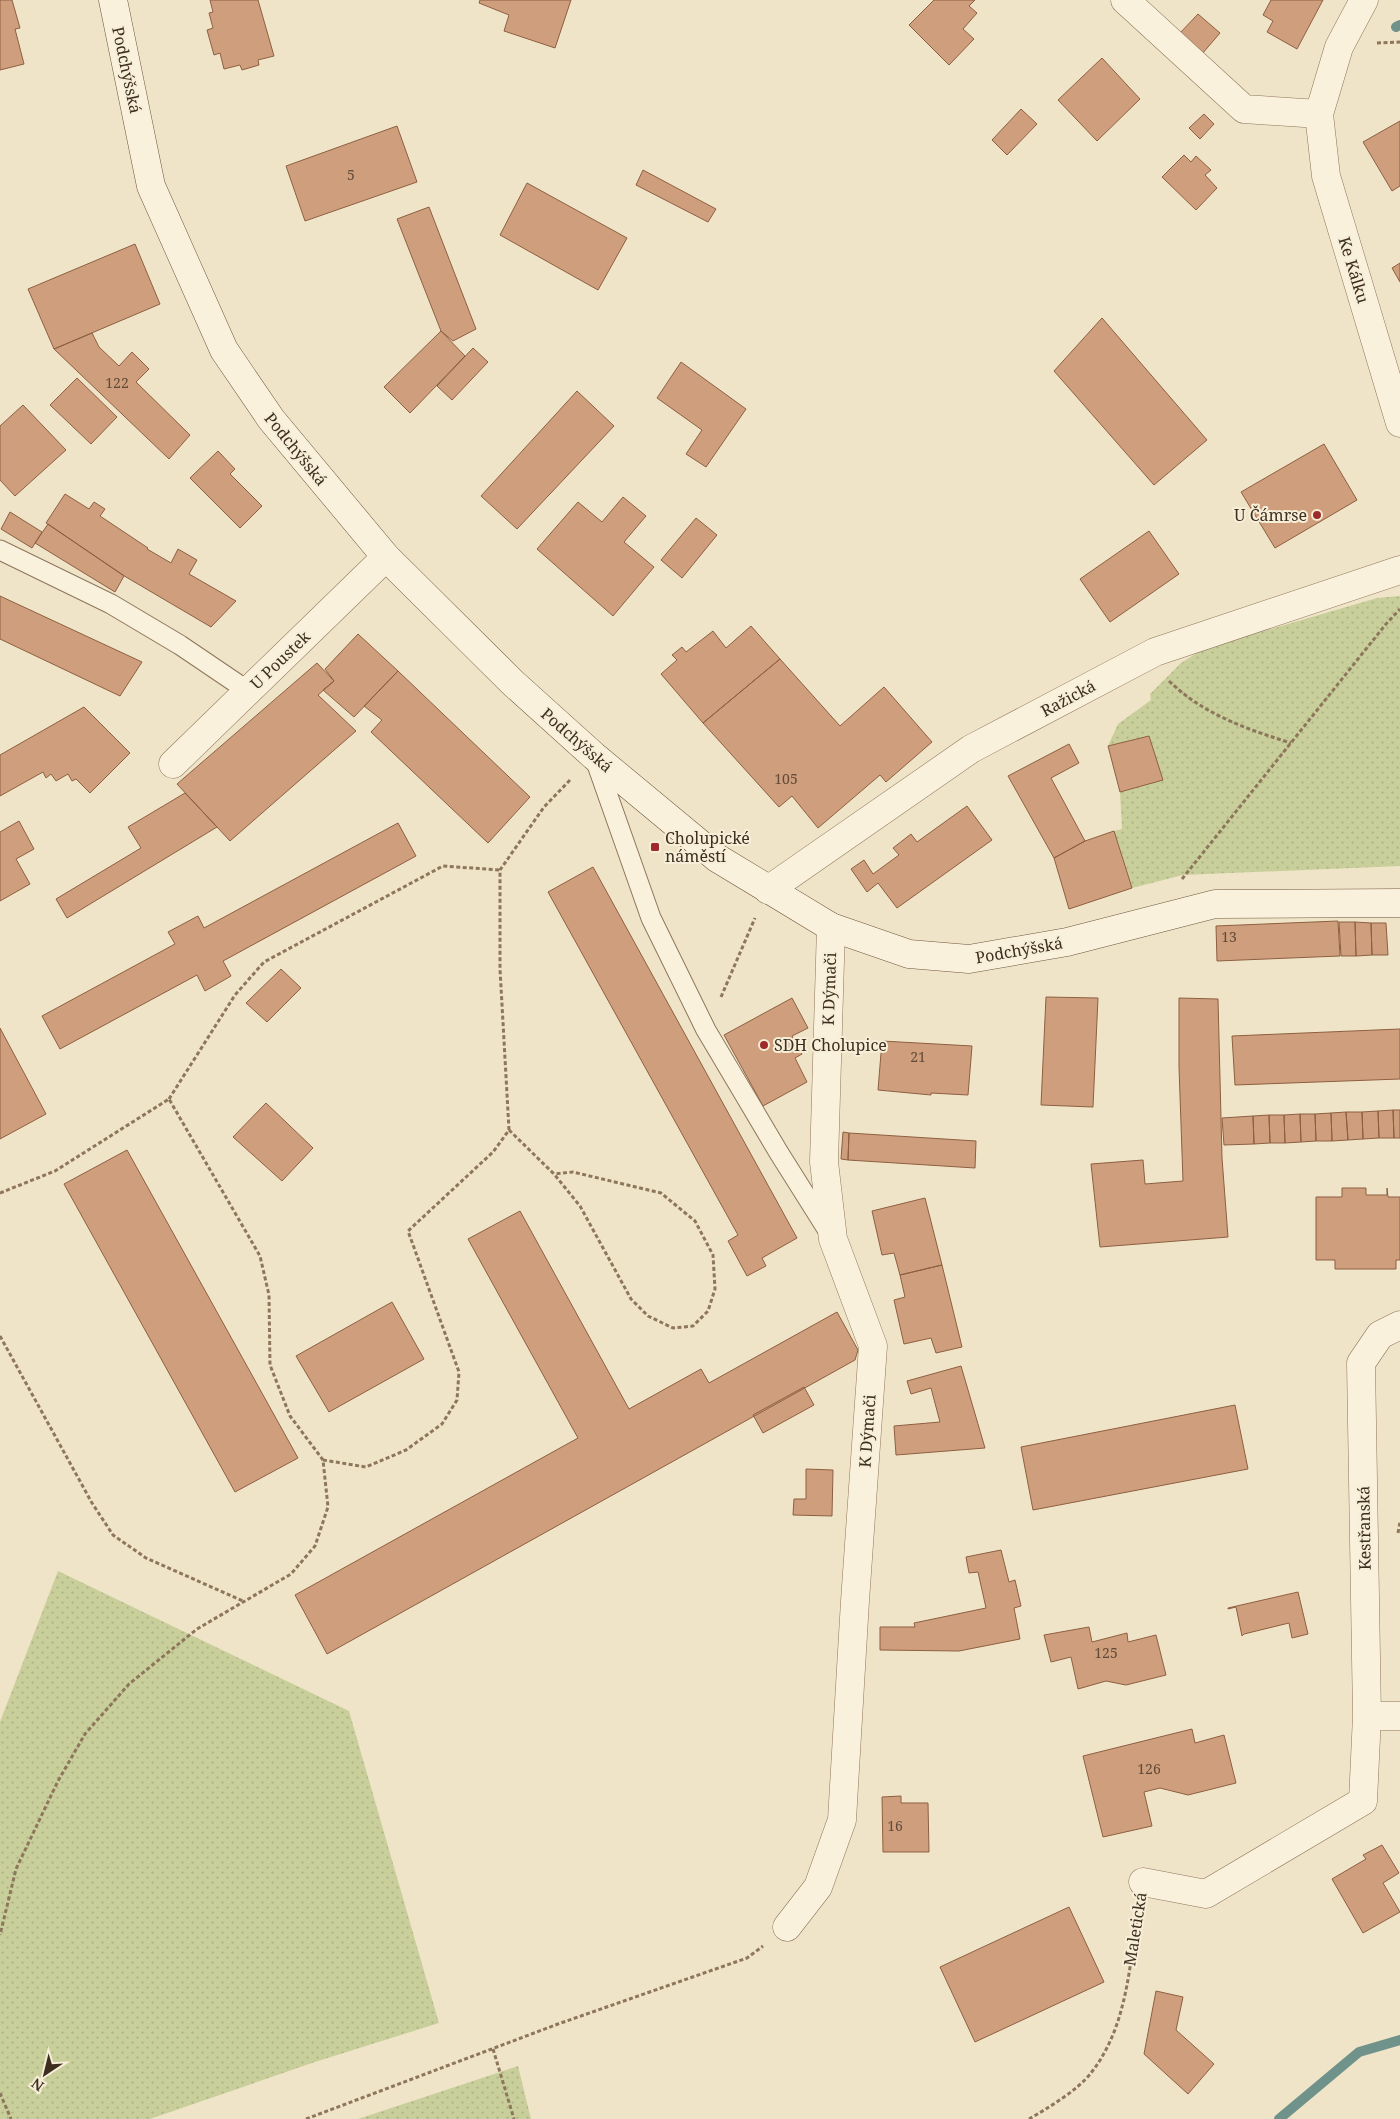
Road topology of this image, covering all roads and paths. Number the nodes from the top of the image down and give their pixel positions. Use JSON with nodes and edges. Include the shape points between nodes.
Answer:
{"nodes":[{"id":1,"x":113,"y":0,"type":"edge"},
{"id":2,"x":1125,"y":0,"type":"edge"},
{"id":3,"x":1364,"y":0,"type":"edge"},
{"id":4,"x":1319,"y":114,"type":"junction"},
{"id":5,"x":1400,"y":423,"type":"edge"},
{"id":6,"x":0,"y":550,"type":"edge"},
{"id":7,"x":386,"y":557,"type":"junction"},
{"id":8,"x":1400,"y":570,"type":"edge"},
{"id":9,"x":1400,"y":609,"type":"edge"},
{"id":10,"x":1145,"y":657,"type":"junction"},
{"id":11,"x":248,"y":691,"type":"junction"},
{"id":12,"x":1291,"y":743,"type":"junction"},
{"id":13,"x":594,"y":756,"type":"junction"},
{"id":14,"x":173,"y":764,"type":"dead end"},
{"id":15,"x":500,"y":870,"type":"junction"},
{"id":16,"x":1179,"y":883,"type":"dead end"},
{"id":17,"x":768,"y":890,"type":"junction"},
{"id":18,"x":1400,"y":902,"type":"edge"},
{"id":19,"x":831,"y":927,"type":"junction"},
{"id":20,"x":706,"y":1030,"type":"junction"},
{"id":21,"x":169,"y":1099,"type":"junction"},
{"id":22,"x":509,"y":1130,"type":"junction"},
{"id":23,"x":554,"y":1174,"type":"junction"},
{"id":24,"x":0,"y":1192,"type":"edge"},
{"id":25,"x":833,"y":1239,"type":"junction"},
{"id":26,"x":1400,"y":1325,"type":"edge"},
{"id":27,"x":0,"y":1336,"type":"edge"},
{"id":28,"x":323,"y":1460,"type":"junction"},
{"id":29,"x":244,"y":1602,"type":"junction"},
{"id":30,"x":1367,"y":1716,"type":"junction"},
{"id":31,"x":1400,"y":1716,"type":"edge"},
{"id":32,"x":1143,"y":1882,"type":"joint"},
{"id":33,"x":787,"y":1927,"type":"joint"},
{"id":34,"x":0,"y":1935,"type":"edge"},
{"id":35,"x":493,"y":2049,"type":"junction"},
{"id":36,"x":0,"y":2093,"type":"edge"},
{"id":37,"x":11,"y":2119,"type":"edge"},
{"id":38,"x":306,"y":2119,"type":"edge"},
{"id":39,"x":514,"y":2119,"type":"edge"},
{"id":40,"x":1029,"y":2119,"type":"edge"}],
"edges":[{"from":1,"to":7,"type":"street","name":"Podchýšská","via":[[151,186],[224,350],[271,419]]},
{"from":2,"to":4,"type":"street","via":[[1244,109]]},
{"from":3,"to":4,"type":"street","name":"Ke Kálku","via":[[1339,47]]},
{"from":4,"to":5,"type":"street","name":"Ke Kálku","via":[[1326,176]]},
{"from":6,"to":11,"type":"lane","via":[[111,604]]},
{"from":7,"to":11,"type":"street","name":"U Poustek"},
{"from":7,"to":13,"type":"street","name":"Podchýšská","via":[[513,683]]},
{"from":8,"to":10,"type":"street","name":"Ražická"},
{"from":9,"to":12,"type":"path"},
{"from":10,"to":12,"type":"path","via":[[1176,687],[1216,716]]},
{"from":10,"to":17,"type":"street","name":"Ražická","via":[[970,749]]},
{"from":11,"to":14,"type":"street","name":"U Poustek"},
{"from":12,"to":16,"type":"path"},
{"from":13,"to":15,"type":"path","via":[[544,807]]},
{"from":13,"to":17,"type":"street","name":"Podchýšská","via":[[717,858]]},
{"from":13,"to":20,"type":"lane","via":[[651,918]]},
{"from":15,"to":21,"type":"path","via":[[443,866],[264,962],[235,995]]},
{"from":15,"to":22,"type":"path","via":[[500,969]]},
{"from":17,"to":19,"type":"street","name":"Podchýšská"},
{"from":17,"to":20,"type":"path"},
{"from":18,"to":19,"type":"street","name":"Podchýšská","via":[[1215,904],[1067,942],[969,959],[909,954]]},
{"from":19,"to":25,"type":"street","name":"K Dýmači","via":[[824,1162]]},
{"from":20,"to":25,"type":"lane"},
{"from":21,"to":24,"type":"path","via":[[55,1171]]},
{"from":21,"to":28,"type":"path","via":[[260,1256],[269,1295],[270,1365],[290,1416]]},
{"from":22,"to":23,"type":"path"},
{"from":22,"to":28,"type":"path","via":[[493,1152],[408,1231],[459,1372],[457,1400],[442,1424],[406,1450],[366,1467]]},
{"from":23,"to":23,"type":"path","via":[[580,1206],[631,1299],[648,1316],[673,1328],[693,1326],[708,1311],[715,1289],[713,1256],[695,1221],[661,1193],[573,1172]]},
{"from":25,"to":33,"type":"street","name":"K Dýmači","via":[[873,1346],[842,1820],[818,1887]]},
{"from":26,"to":30,"type":"street","name":"Kestřanská","via":[[1380,1335],[1361,1363]]},
{"from":27,"to":29,"type":"path","via":[[113,1535],[146,1558]]},
{"from":28,"to":29,"type":"path","via":[[328,1507],[314,1546],[291,1574]]},
{"from":29,"to":34,"type":"path","via":[[197,1629],[130,1684],[85,1734],[58,1781],[16,1869]]},
{"from":30,"to":31,"type":"street"},
{"from":30,"to":32,"type":"street","name":"Maletická","via":[[1363,1801],[1206,1894]]},
{"from":32,"to":40,"type":"path","name":"Maletická","via":[[1122,2010],[1110,2045],[1090,2075],[1053,2106]]},
{"from":33,"to":35,"type":"path","via":[[747,1958]]},
{"from":35,"to":38,"type":"path"},
{"from":35,"to":39,"type":"path"},
{"from":36,"to":37,"type":"path"}]}
